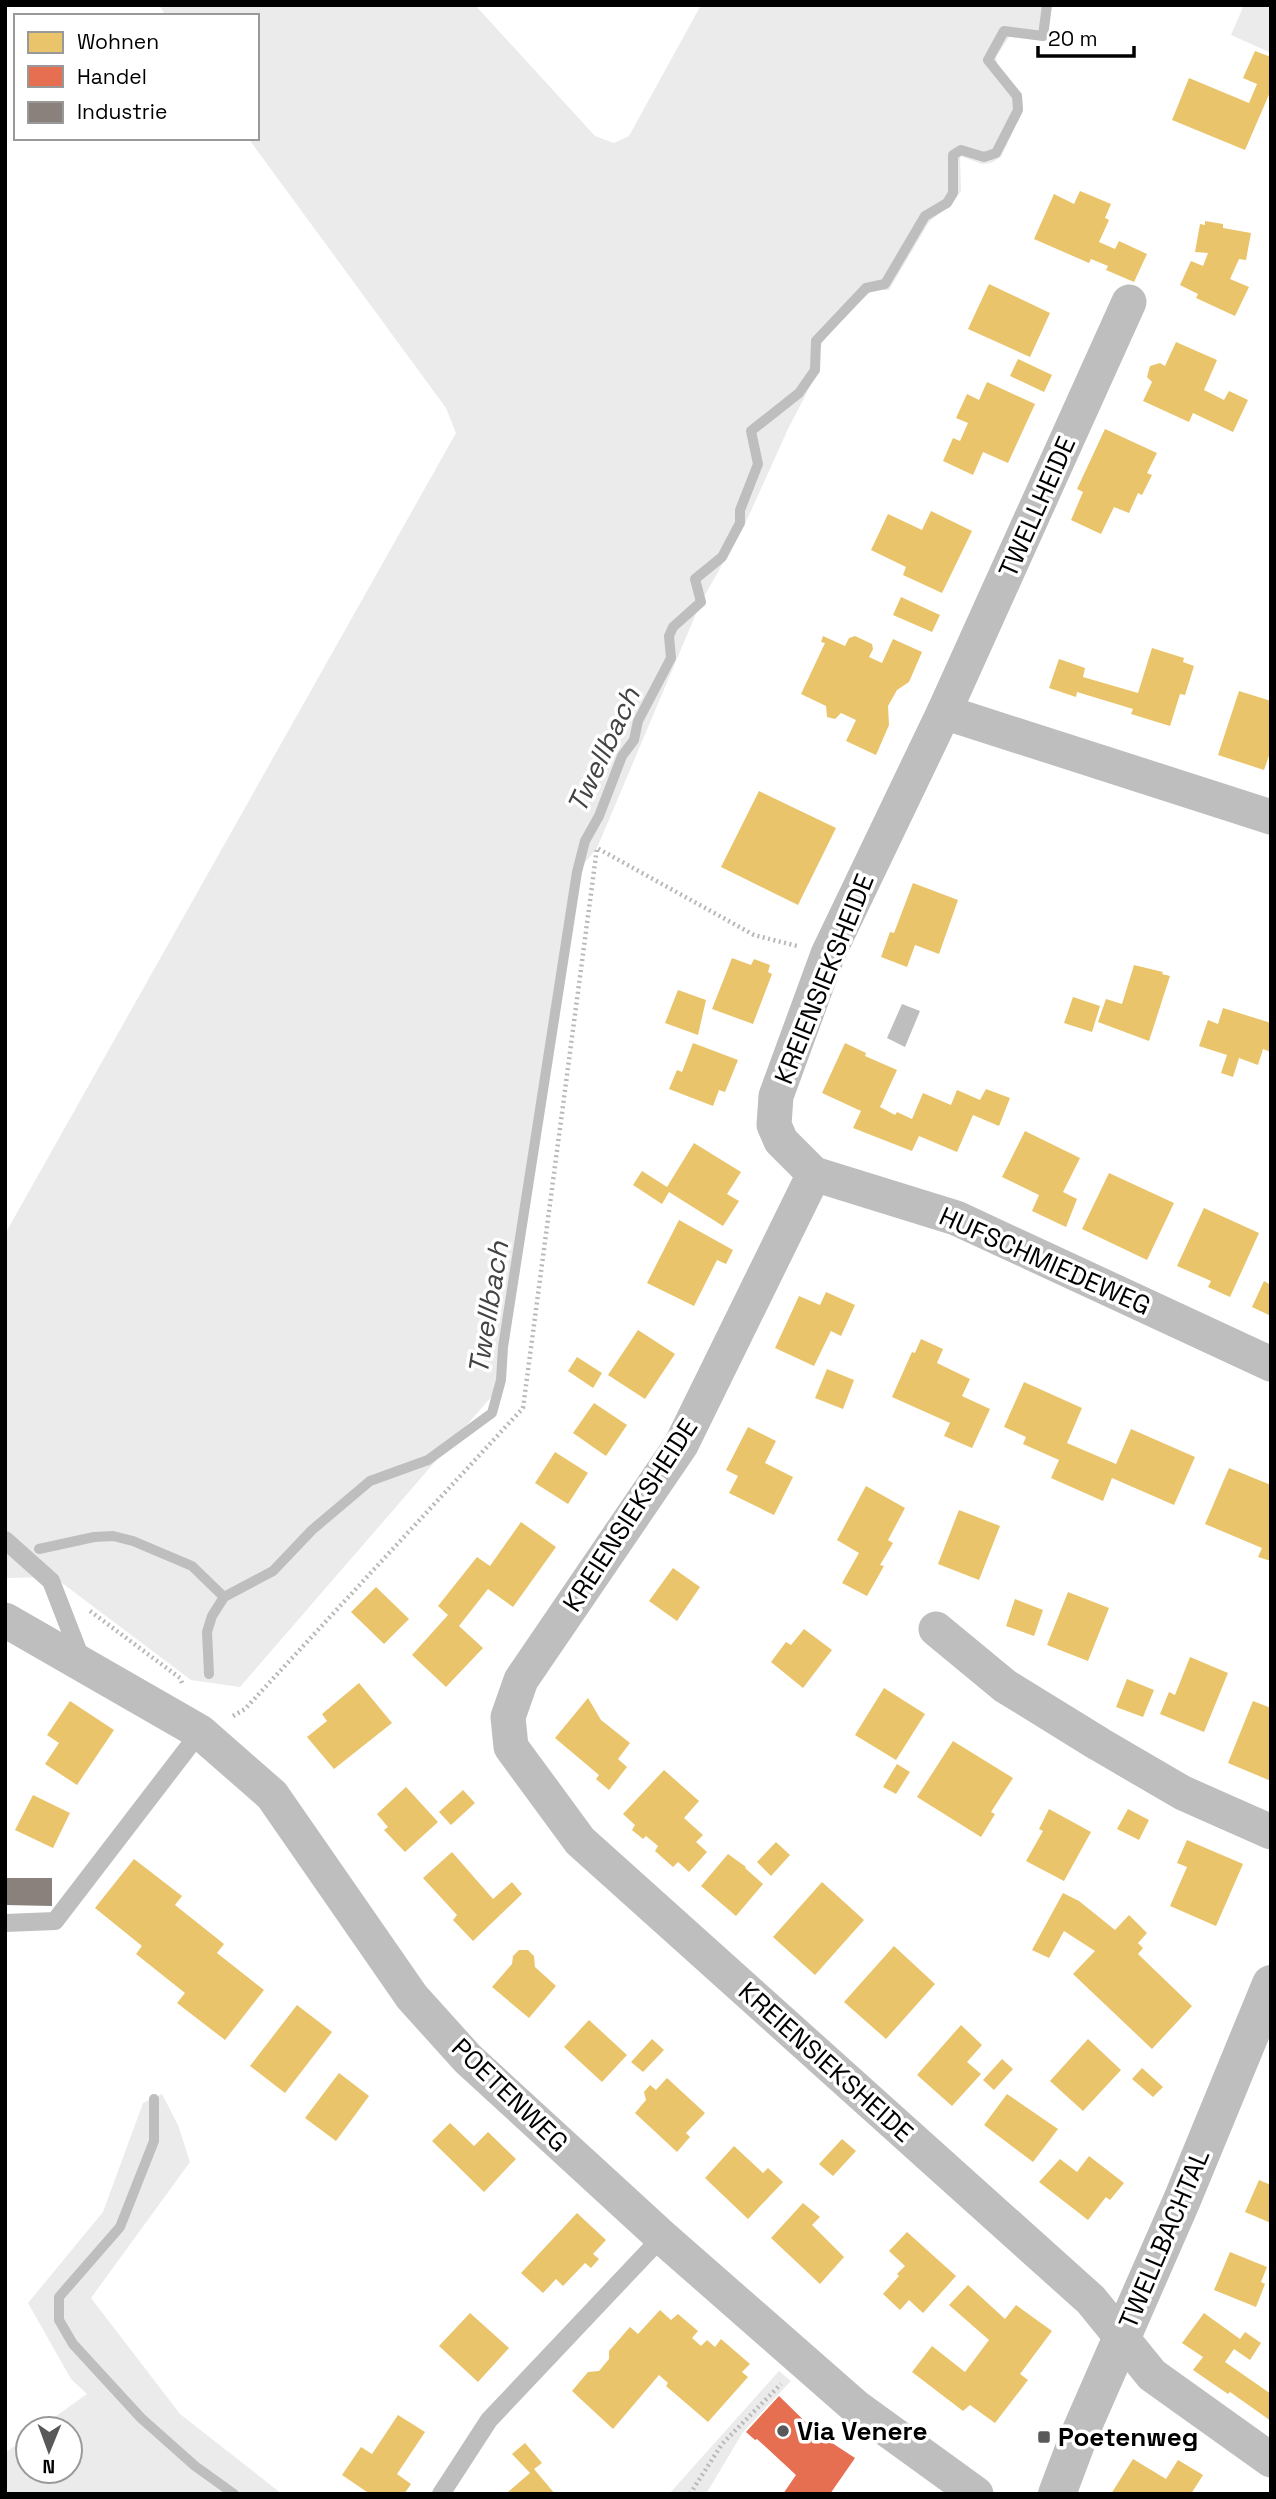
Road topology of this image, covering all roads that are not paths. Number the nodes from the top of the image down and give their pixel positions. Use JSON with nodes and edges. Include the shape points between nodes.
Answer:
{"nodes":[{"id":1,"x":1129,"y":302,"type":"dead end"},
{"id":2,"x":944,"y":712,"type":"junction"},
{"id":3,"x":1271,"y":817,"type":"edge"},
{"id":4,"x":814,"y":1174,"type":"junction"},
{"id":5,"x":1271,"y":1363,"type":"edge"},
{"id":6,"x":5,"y":1540,"type":"edge"},
{"id":7,"x":5,"y":1620,"type":"edge"},
{"id":8,"x":936,"y":1629,"type":"dead end"},
{"id":9,"x":83,"y":1665,"type":"junction"},
{"id":10,"x":200,"y":1732,"type":"junction"},
{"id":11,"x":1271,"y":1832,"type":"edge"},
{"id":12,"x":5,"y":1923,"type":"edge"},
{"id":13,"x":1271,"y":1984,"type":"edge"},
{"id":14,"x":662,"y":2237,"type":"junction"},
{"id":15,"x":1120,"y":2339,"type":"junction"},
{"id":16,"x":1271,"y":2460,"type":"edge"},
{"id":17,"x":441,"y":2494,"type":"edge"},
{"id":18,"x":976,"y":2494,"type":"edge"},
{"id":19,"x":1057,"y":2494,"type":"edge"}],
"edges":[{"from":1,"to":2,"type":"street","name":"TWELLHEIDE"},
{"from":2,"to":3,"type":"street"},
{"from":2,"to":4,"type":"street","name":"KREIENSIEKSHEIDE","via":[[828,954],[776,1096],[774,1125],[781,1141]]},
{"from":4,"to":5,"type":"street","name":"HUFSCHMIEDEWEG","via":[[957,1218]]},
{"from":4,"to":15,"type":"street","name":"KREIENSIEKSHEIDE","via":[[681,1445],[521,1680],[508,1717],[511,1747],[580,1841],[1091,2300]]},
{"from":6,"to":9,"type":"lane","via":[[51,1581]]},
{"from":7,"to":9,"type":"street","name":"POETENWEG"},
{"from":8,"to":11,"type":"street","via":[[1005,1686],[1099,1744],[1183,1793]]},
{"from":9,"to":10,"type":"street","name":"POETENWEG"},
{"from":10,"to":12,"type":"lane","via":[[55,1921]]},
{"from":10,"to":14,"type":"street","name":"POETENWEG","via":[[272,1795],[412,1997],[468,2059]]},
{"from":13,"to":15,"type":"street","name":"TWELLBACHTAL"},
{"from":14,"to":17,"type":"lane","via":[[489,2420]]},
{"from":14,"to":18,"type":"street","name":"POETENWEG","via":[[856,2407]]},
{"from":15,"to":16,"type":"street","name":"KREIENSIEKSHEIDE","via":[[1152,2375]]},
{"from":15,"to":19,"type":"street","name":"TWELLBACHTAL"}]}
